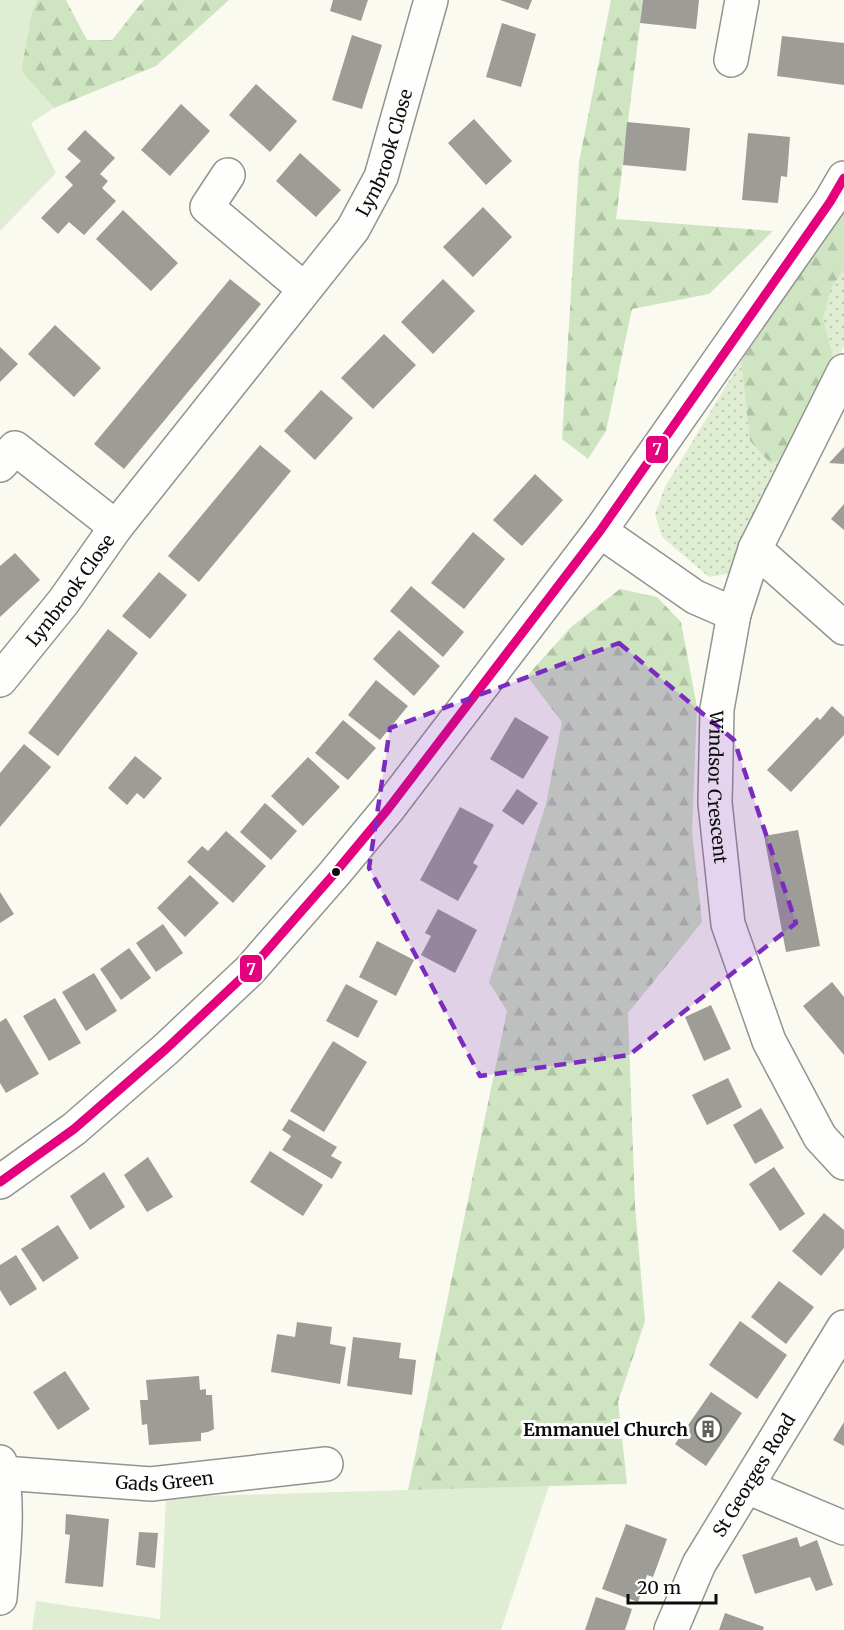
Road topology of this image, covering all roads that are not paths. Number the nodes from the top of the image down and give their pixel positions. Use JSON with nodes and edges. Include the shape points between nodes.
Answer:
{"nodes":[{"id":1,"x":431,"y":0,"type":"edge"},
{"id":2,"x":742,"y":0,"type":"edge"},
{"id":3,"x":731,"y":60,"type":"dead end"},
{"id":4,"x":228,"y":175,"type":"dead end"},
{"id":5,"x":844,"y":178,"type":"edge"},
{"id":6,"x":304,"y":289,"type":"junction"},
{"id":7,"x":844,"y":370,"type":"edge"},
{"id":8,"x":0,"y":465,"type":"edge"},
{"id":9,"x":116,"y":527,"type":"junction"},
{"id":10,"x":600,"y":531,"type":"junction"},
{"id":11,"x":755,"y":549,"type":"junction"},
{"id":12,"x":734,"y":614,"type":"junction"},
{"id":13,"x":844,"y":628,"type":"edge"},
{"id":14,"x":0,"y":680,"type":"edge"},
{"id":15,"x":844,"y":1163,"type":"edge"},
{"id":16,"x":0,"y":1182,"type":"edge"},
{"id":17,"x":844,"y":1327,"type":"edge"},
{"id":18,"x":326,"y":1464,"type":"dead end"},
{"id":19,"x":1,"y":1467,"type":"edge"},
{"id":20,"x":747,"y":1487,"type":"junction"},
{"id":21,"x":844,"y":1528,"type":"edge"},
{"id":22,"x":0,"y":1598,"type":"edge"},
{"id":23,"x":671,"y":1630,"type":"edge"}],
"edges":[{"from":1,"to":6,"type":"street","name":"Lynbrook Close","via":[[381,177],[352,228]]},
{"from":2,"to":3,"type":"street"},
{"from":4,"to":6,"type":"street","via":[[207,207]]},
{"from":5,"to":10,"type":"street"},
{"from":6,"to":9,"type":"street","name":"Lynbrook Close"},
{"from":7,"to":11,"type":"street","name":"Windsor Crescent"},
{"from":8,"to":9,"type":"street","name":"Lynbrook Close","via":[[15,448]]},
{"from":9,"to":14,"type":"street","name":"Lynbrook Close","via":[[64,601]]},
{"from":10,"to":12,"type":"street","via":[[695,597]]},
{"from":10,"to":16,"type":"street","via":[[388,809],[250,970],[74,1129]]},
{"from":11,"to":12,"type":"street","name":"Windsor Crescent"},
{"from":11,"to":13,"type":"street"},
{"from":12,"to":15,"type":"street","name":"Windsor Crescent","via":[[717,709],[715,803],[728,924],[769,1041],[820,1137]]},
{"from":17,"to":20,"type":"street","name":"St Georges Road"},
{"from":18,"to":19,"type":"street","name":"Gads Green","via":[[151,1484]]},
{"from":19,"to":22,"type":"street","name":"Gads Green","via":[[5,1526]]},
{"from":20,"to":21,"type":"street"},
{"from":20,"to":23,"type":"street","name":"St Georges Road","via":[[699,1564]]}]}
